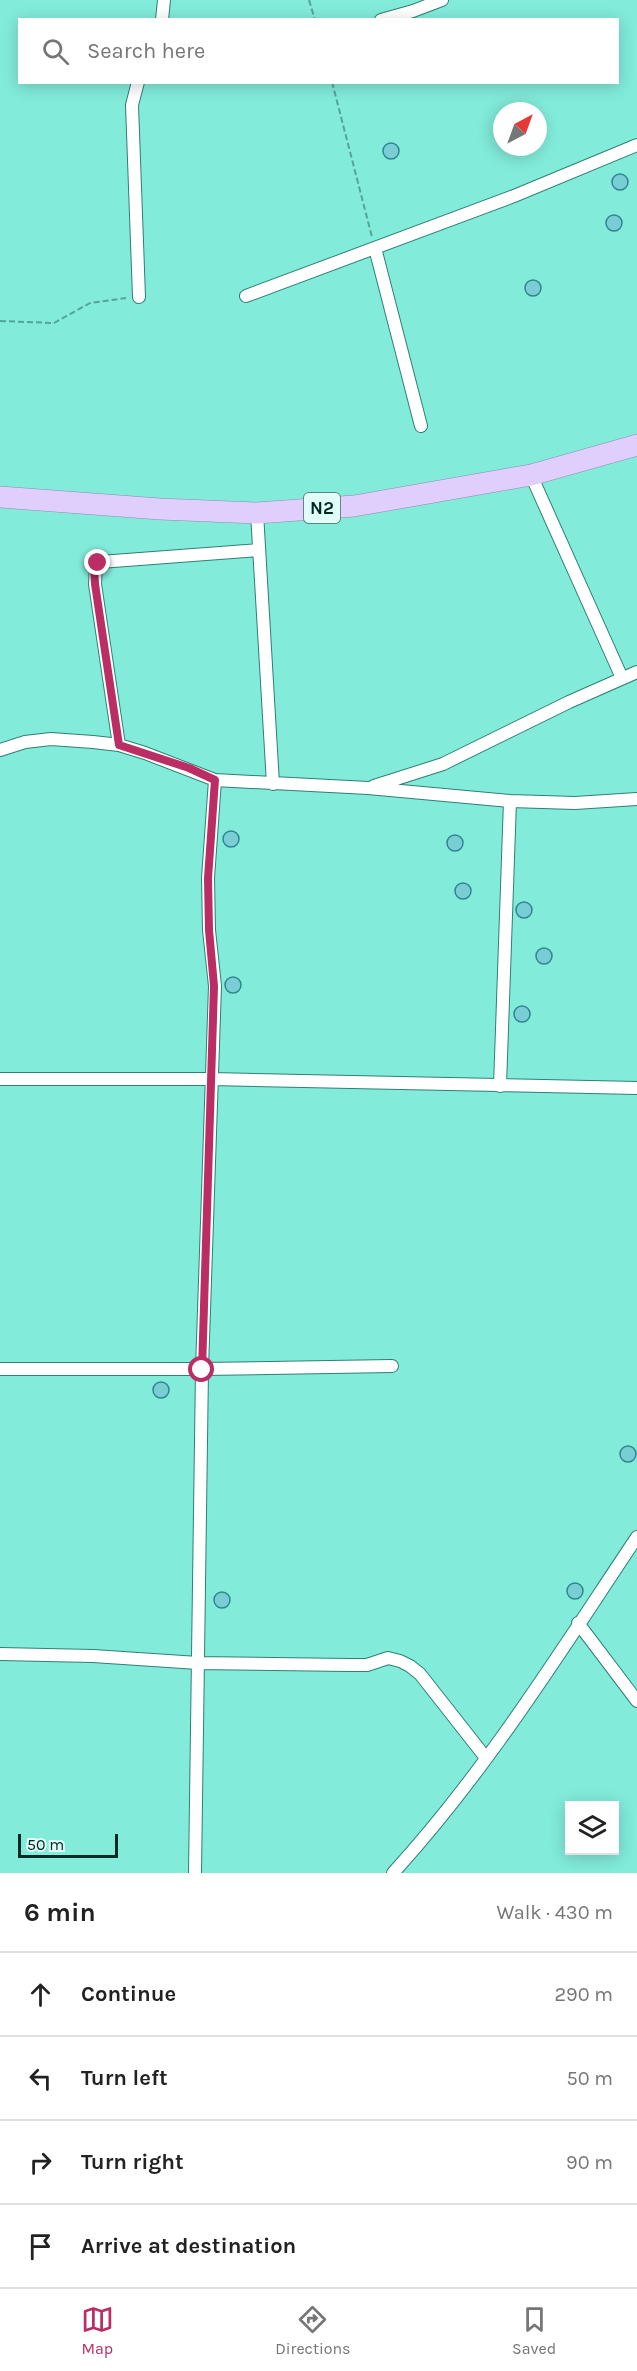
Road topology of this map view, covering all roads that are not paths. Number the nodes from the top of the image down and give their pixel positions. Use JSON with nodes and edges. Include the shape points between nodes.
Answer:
{"nodes":[{"id":1,"x":164,"y":0,"type":"edge"},
{"id":2,"x":442,"y":0,"type":"edge"},
{"id":3,"x":162,"y":18,"type":"edge"},
{"id":4,"x":388,"y":18,"type":"edge"},
{"id":5,"x":137,"y":84,"type":"edge"},
{"id":6,"x":637,"y":146,"type":"edge"},
{"id":7,"x":375,"y":248,"type":"junction"},
{"id":8,"x":246,"y":296,"type":"dead end"},
{"id":9,"x":139,"y":297,"type":"road end"},
{"id":10,"x":421,"y":426,"type":"dead end"},
{"id":11,"x":637,"y":445,"type":"edge"},
{"id":12,"x":531,"y":475,"type":"junction"},
{"id":13,"x":0,"y":497,"type":"edge"},
{"id":14,"x":257,"y":513,"type":"junction"},
{"id":15,"x":259,"y":550,"type":"junction"},
{"id":16,"x":637,"y":672,"type":"edge"},
{"id":17,"x":622,"y":678,"type":"junction"},
{"id":18,"x":119,"y":745,"type":"junction"},
{"id":19,"x":0,"y":750,"type":"edge"},
{"id":20,"x":215,"y":780,"type":"junction"},
{"id":21,"x":273,"y":784,"type":"junction"},
{"id":22,"x":368,"y":788,"type":"junction"},
{"id":23,"x":637,"y":799,"type":"edge"},
{"id":24,"x":510,"y":801,"type":"junction"},
{"id":25,"x":0,"y":1079,"type":"edge"},
{"id":26,"x":211,"y":1079,"type":"junction"},
{"id":27,"x":500,"y":1086,"type":"junction"},
{"id":28,"x":637,"y":1088,"type":"edge"},
{"id":29,"x":392,"y":1366,"type":"dead end"},
{"id":30,"x":0,"y":1369,"type":"edge"},
{"id":31,"x":202,"y":1370,"type":"junction"},
{"id":32,"x":637,"y":1536,"type":"edge"},
{"id":33,"x":578,"y":1623,"type":"junction"},
{"id":34,"x":0,"y":1654,"type":"edge"},
{"id":35,"x":198,"y":1663,"type":"junction"},
{"id":36,"x":637,"y":1701,"type":"edge"},
{"id":37,"x":486,"y":1758,"type":"junction"},
{"id":38,"x":195,"y":1873,"type":"edge"},
{"id":39,"x":393,"y":1873,"type":"edge"}],
"edges":[{"from":1,"to":3,"type":"street"},
{"from":2,"to":4,"type":"street"},
{"from":5,"to":9,"type":"street","via":[[132,105]]},
{"from":6,"to":7,"type":"street"},
{"from":7,"to":8,"type":"street"},
{"from":7,"to":10,"type":"street"},
{"from":11,"to":12,"type":"highway","number":"N2"},
{"from":12,"to":14,"type":"highway","number":"N2","via":[[354,506]]},
{"from":12,"to":17,"type":"street"},
{"from":13,"to":14,"type":"highway","number":"N2"},
{"from":14,"to":15,"type":"street"},
{"from":15,"to":18,"type":"street","via":[[96,565],[94,578]]},
{"from":15,"to":21,"type":"street"},
{"from":16,"to":17,"type":"street"},
{"from":17,"to":22,"type":"street","via":[[443,764]]},
{"from":18,"to":19,"type":"street","via":[[51,739]]},
{"from":18,"to":20,"type":"street"},
{"from":20,"to":21,"type":"street"},
{"from":20,"to":26,"type":"street","via":[[208,878],[214,986]]},
{"from":21,"to":22,"type":"street"},
{"from":22,"to":24,"type":"street"},
{"from":23,"to":24,"type":"street","via":[[575,803]]},
{"from":24,"to":27,"type":"street"},
{"from":25,"to":26,"type":"street"},
{"from":26,"to":27,"type":"street"},
{"from":26,"to":31,"type":"street"},
{"from":27,"to":28,"type":"street"},
{"from":29,"to":31,"type":"street"},
{"from":30,"to":31,"type":"street"},
{"from":31,"to":35,"type":"street"},
{"from":32,"to":33,"type":"street"},
{"from":33,"to":36,"type":"street"},
{"from":33,"to":37,"type":"street"},
{"from":34,"to":35,"type":"street"},
{"from":35,"to":37,"type":"street","via":[[367,1665],[388,1658],[400,1660],[420,1674]]},
{"from":35,"to":38,"type":"street"},
{"from":37,"to":39,"type":"street","via":[[433,1829]]}]}
